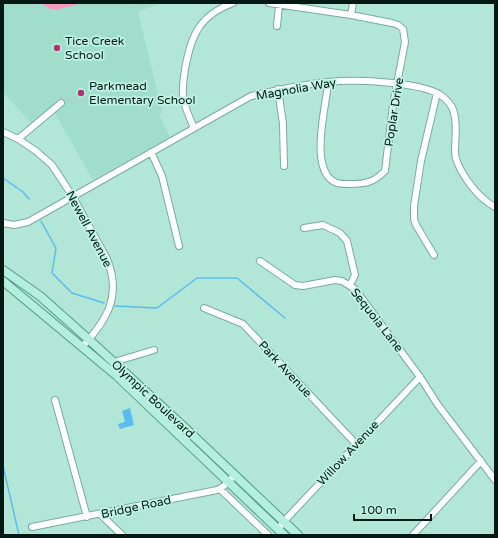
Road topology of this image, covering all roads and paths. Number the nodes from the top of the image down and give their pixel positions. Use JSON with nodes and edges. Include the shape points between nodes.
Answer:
{"nodes":[{"id":1,"x":233,"y":3,"type":"edge"},
{"id":2,"x":269,"y":3,"type":"edge"},
{"id":3,"x":353,"y":3,"type":"edge"},
{"id":4,"x":278,"y":4,"type":"junction"},
{"id":5,"x":313,"y":6,"type":"edge"},
{"id":6,"x":351,"y":15,"type":"junction"},
{"id":7,"x":277,"y":26,"type":"dead end"},
{"id":8,"x":328,"y":82,"type":"junction"},
{"id":9,"x":398,"y":84,"type":"junction"},
{"id":10,"x":278,"y":89,"type":"junction"},
{"id":11,"x":437,"y":93,"type":"junction"},
{"id":12,"x":61,"y":104,"type":"dead end"},
{"id":13,"x":194,"y":128,"type":"junction"},
{"id":14,"x":3,"y":132,"type":"edge"},
{"id":15,"x":18,"y":139,"type":"junction"},
{"id":16,"x":151,"y":152,"type":"junction"},
{"id":17,"x":284,"y":166,"type":"dead end"},
{"id":18,"x":73,"y":198,"type":"junction"},
{"id":19,"x":495,"y":207,"type":"edge"},
{"id":20,"x":3,"y":222,"type":"edge"},
{"id":21,"x":304,"y":228,"type":"dead end"},
{"id":22,"x":179,"y":246,"type":"dead end"},
{"id":23,"x":434,"y":255,"type":"dead end"},
{"id":24,"x":260,"y":261,"type":"dead end"},
{"id":25,"x":3,"y":270,"type":"edge"},
{"id":26,"x":3,"y":281,"type":"edge"},
{"id":27,"x":350,"y":286,"type":"junction"},
{"id":28,"x":204,"y":308,"type":"dead end"},
{"id":29,"x":88,"y":340,"type":"junction"},
{"id":30,"x":82,"y":347,"type":"junction"},
{"id":31,"x":154,"y":350,"type":"dead end"},
{"id":32,"x":114,"y":362,"type":"junction"},
{"id":33,"x":420,"y":377,"type":"junction"},
{"id":34,"x":55,"y":400,"type":"dead end"},
{"id":35,"x":356,"y":444,"type":"junction"},
{"id":36,"x":481,"y":461,"type":"junction"},
{"id":37,"x":234,"y":475,"type":"junction"},
{"id":38,"x":495,"y":480,"type":"edge"},
{"id":39,"x":228,"y":482,"type":"junction"},
{"id":40,"x":220,"y":489,"type":"junction"},
{"id":41,"x":100,"y":514,"type":"junction"},
{"id":42,"x":89,"y":516,"type":"junction"},
{"id":43,"x":284,"y":521,"type":"junction"},
{"id":44,"x":32,"y":527,"type":"dead end"},
{"id":45,"x":281,"y":532,"type":"edge"},
{"id":46,"x":122,"y":535,"type":"edge"},
{"id":47,"x":268,"y":535,"type":"edge"},
{"id":48,"x":298,"y":535,"type":"edge"},
{"id":49,"x":412,"y":535,"type":"edge"}],
"edges":[{"from":1,"to":13,"type":"street","via":[[206,19],[192,39],[182,84],[185,107]]},
{"from":2,"to":4,"type":"street","name":"Poplar Drive"},
{"from":3,"to":6,"type":"street"},
{"from":4,"to":5,"type":"street","name":"Poplar Drive"},
{"from":4,"to":7,"type":"street"},
{"from":5,"to":6,"type":"street","name":"Poplar Drive"},
{"from":6,"to":9,"type":"street","name":"Poplar Drive","via":[[392,23],[403,29],[405,42]]},
{"from":8,"to":9,"type":"street","name":"Magnolia Way","via":[[350,80]]},
{"from":8,"to":9,"type":"street","name":"Poplar Drive","via":[[319,142],[324,170],[330,179],[338,184],[369,182],[377,179],[385,171]]},
{"from":8,"to":10,"type":"street","name":"Magnolia Way"},
{"from":9,"to":11,"type":"street","name":"Magnolia Way"},
{"from":10,"to":13,"type":"street","name":"Magnolia Way","via":[[251,96]]},
{"from":10,"to":17,"type":"street","via":[[284,124]]},
{"from":11,"to":19,"type":"street","name":"Magnolia Way","via":[[452,108],[455,119],[455,154],[459,167],[476,191]]},
{"from":11,"to":23,"type":"street","via":[[421,161],[414,206],[416,225]]},
{"from":12,"to":15,"type":"street"},
{"from":13,"to":16,"type":"street","name":"Magnolia Way"},
{"from":14,"to":15,"type":"street","name":"Newell Avenue"},
{"from":15,"to":18,"type":"street","name":"Newell Avenue","via":[[52,165]]},
{"from":16,"to":18,"type":"street","name":"Magnolia Way"},
{"from":16,"to":22,"type":"street","via":[[162,176]]},
{"from":18,"to":20,"type":"street","name":"Magnolia Way","via":[[28,222],[14,225]]},
{"from":18,"to":29,"type":"street","name":"Newell Avenue","via":[[107,259],[113,276],[109,310]]},
{"from":21,"to":27,"type":"street","via":[[324,225],[340,233],[347,241],[354,275]]},
{"from":24,"to":27,"type":"street","name":"Sequoia Lane","via":[[295,285],[335,280]]},
{"from":25,"to":29,"type":"main road","name":"Olympic Boulevard","via":[[40,296]]},
{"from":26,"to":30,"type":"main road","name":"Olympic Boulevard"},
{"from":27,"to":33,"type":"street","name":"Sequoia Lane","via":[[359,294]]},
{"from":28,"to":35,"type":"street","name":"Park Avenue","via":[[243,324]]},
{"from":29,"to":30,"type":"street","name":"Newell Avenue"},
{"from":29,"to":32,"type":"main road","name":"Olympic Boulevard"},
{"from":30,"to":39,"type":"main road","name":"Olympic Boulevard","via":[[117,376]]},
{"from":31,"to":32,"type":"street"},
{"from":32,"to":37,"type":"main road","name":"Olympic Boulevard"},
{"from":33,"to":35,"type":"street","name":"Willow Avenue"},
{"from":33,"to":36,"type":"street","name":"Sequoia Lane"},
{"from":34,"to":42,"type":"street","via":[[73,464],[77,465]]},
{"from":35,"to":43,"type":"street","name":"Willow Avenue"},
{"from":36,"to":38,"type":"street","name":"Sequoia Lane"},
{"from":36,"to":49,"type":"street"},
{"from":37,"to":39,"type":"street","name":"Bridge Road"},
{"from":37,"to":43,"type":"main road","name":"Olympic Boulevard"},
{"from":39,"to":40,"type":"street","name":"Bridge Road"},
{"from":39,"to":45,"type":"main road","name":"Olympic Boulevard"},
{"from":40,"to":41,"type":"street","name":"Bridge Road"},
{"from":40,"to":47,"type":"street"},
{"from":41,"to":42,"type":"street","name":"Bridge Road"},
{"from":41,"to":46,"type":"street"},
{"from":42,"to":44,"type":"street","name":"Bridge Road"},
{"from":43,"to":45,"type":"street","name":"Willow Avenue"},
{"from":43,"to":48,"type":"main road","name":"Olympic Boulevard"}]}
